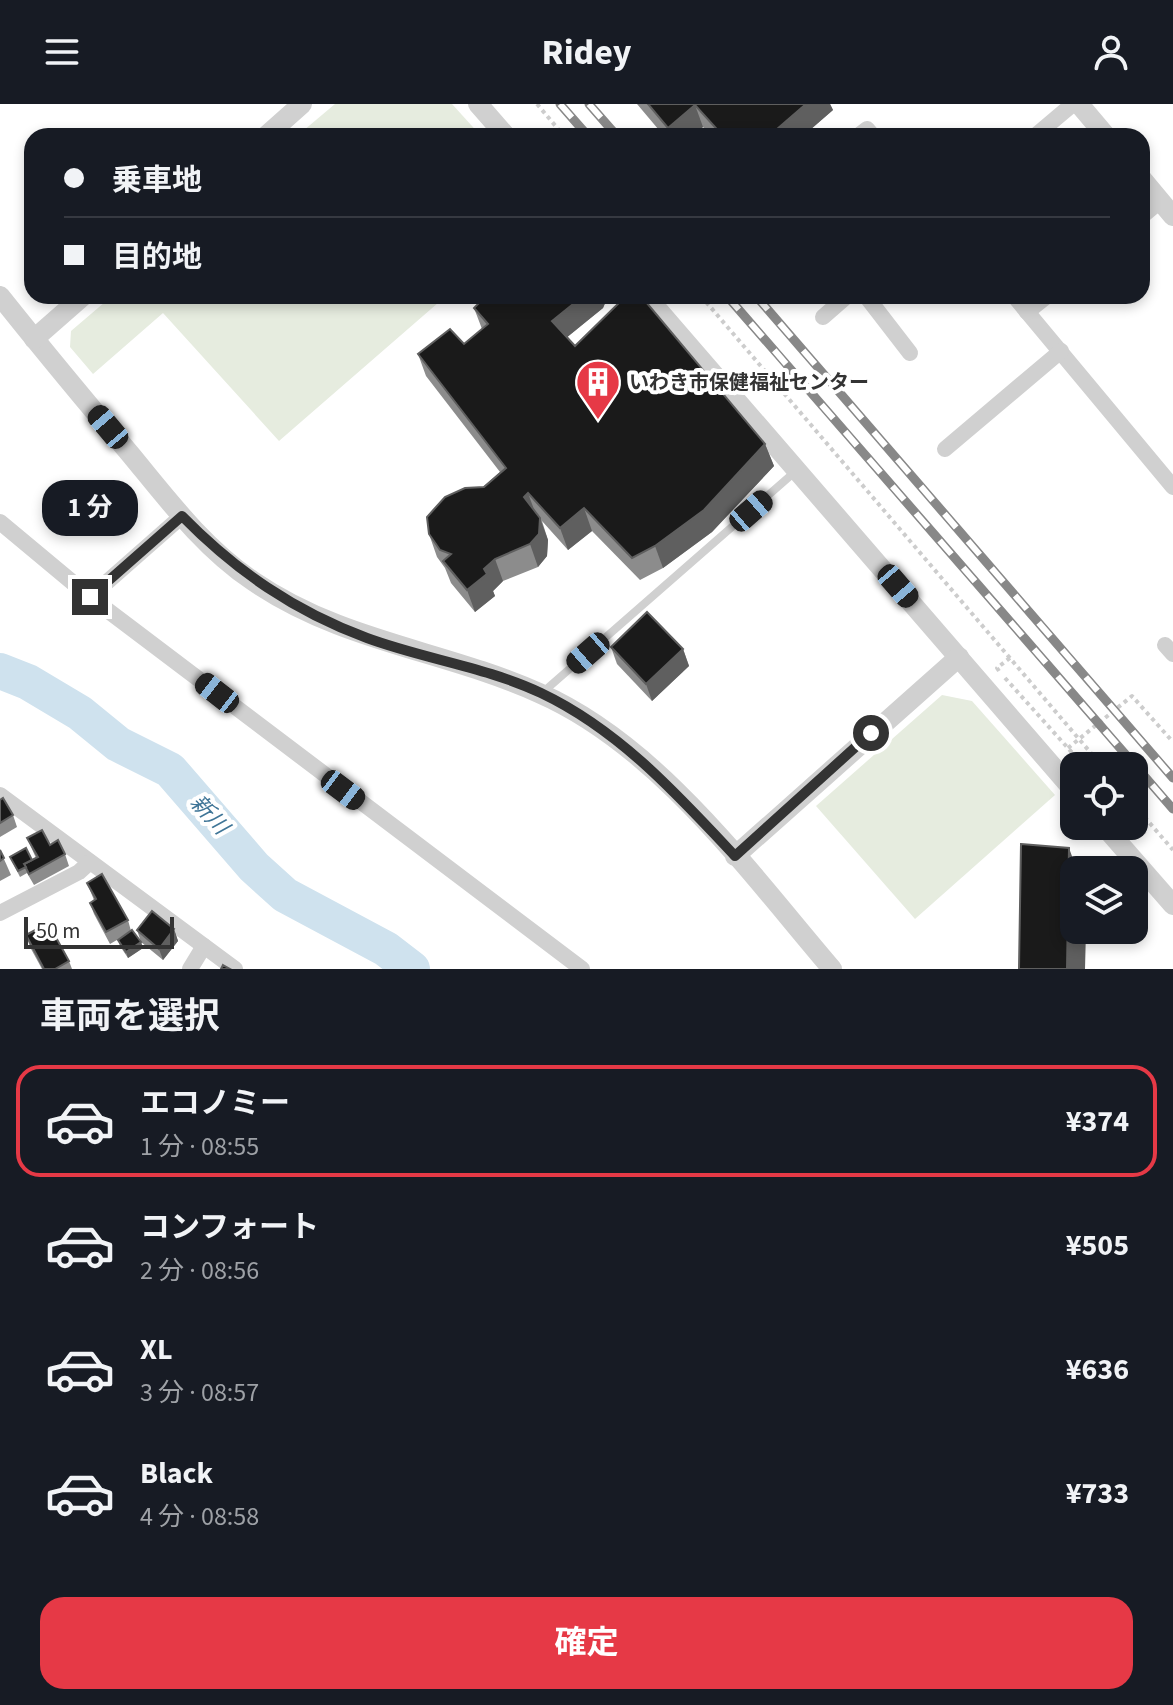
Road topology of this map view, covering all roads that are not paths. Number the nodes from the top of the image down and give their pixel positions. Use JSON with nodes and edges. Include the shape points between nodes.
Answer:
{"nodes":[{"id":1,"x":302,"y":104,"type":"edge"},
{"id":2,"x":478,"y":104,"type":"edge"},
{"id":3,"x":1076,"y":104,"type":"edge"},
{"id":4,"x":275,"y":128,"type":"edge"},
{"id":5,"x":499,"y":128,"type":"edge"},
{"id":6,"x":1045,"y":128,"type":"edge"},
{"id":7,"x":1098,"y":128,"type":"edge"},
{"id":8,"x":1150,"y":189,"type":"edge"},
{"id":9,"x":1166,"y":208,"type":"edge"},
{"id":10,"x":0,"y":296,"type":"edge"},
{"id":11,"x":74,"y":304,"type":"edge"},
{"id":12,"x":653,"y":304,"type":"edge"},
{"id":13,"x":838,"y":304,"type":"edge"},
{"id":14,"x":872,"y":304,"type":"edge"},
{"id":15,"x":1020,"y":304,"type":"edge"},
{"id":16,"x":1037,"y":304,"type":"edge"},
{"id":17,"x":1027,"y":312,"type":"junction"},
{"id":18,"x":823,"y":317,"type":"dead end"},
{"id":19,"x":34,"y":339,"type":"junction"},
{"id":20,"x":1061,"y":351,"type":"junction"},
{"id":21,"x":910,"y":353,"type":"dead end"},
{"id":22,"x":945,"y":449,"type":"dead end"},
{"id":23,"x":798,"y":470,"type":"junction"},
{"id":24,"x":1173,"y":487,"type":"edge"},
{"id":25,"x":182,"y":516,"type":"junction"},
{"id":26,"x":0,"y":522,"type":"edge"},
{"id":27,"x":90,"y":597,"type":"junction"},
{"id":28,"x":959,"y":657,"type":"junction"},
{"id":29,"x":542,"y":694,"type":"junction"},
{"id":30,"x":1060,"y":775,"type":"edge"},
{"id":31,"x":0,"y":795,"type":"edge"},
{"id":32,"x":1116,"y":840,"type":"edge"},
{"id":33,"x":735,"y":856,"type":"junction"},
{"id":34,"x":90,"y":862,"type":"junction"},
{"id":35,"x":1173,"y":905,"type":"edge"},
{"id":36,"x":0,"y":913,"type":"edge"},
{"id":37,"x":204,"y":946,"type":"junction"},
{"id":38,"x":190,"y":969,"type":"edge"},
{"id":39,"x":235,"y":969,"type":"edge"},
{"id":40,"x":582,"y":969,"type":"edge"},
{"id":41,"x":832,"y":969,"type":"edge"}],
"edges":[{"from":1,"to":4,"type":"street"},
{"from":2,"to":5,"type":"street"},
{"from":3,"to":6,"type":"street"},
{"from":3,"to":7,"type":"street"},
{"from":8,"to":9,"type":"street"},
{"from":10,"to":19,"type":"street"},
{"from":11,"to":19,"type":"street"},
{"from":12,"to":23,"type":"street"},
{"from":13,"to":18,"type":"street"},
{"from":14,"to":21,"type":"street"},
{"from":15,"to":17,"type":"street"},
{"from":16,"to":17,"type":"street"},
{"from":17,"to":20,"type":"street"},
{"from":19,"to":25,"type":"street"},
{"from":20,"to":22,"type":"street"},
{"from":20,"to":24,"type":"street"},
{"from":23,"to":28,"type":"street"},
{"from":23,"to":29,"type":"lane"},
{"from":25,"to":27,"type":"street"},
{"from":25,"to":29,"type":"street","via":[[251,580],[319,618]]},
{"from":26,"to":27,"type":"street"},
{"from":27,"to":40,"type":"street"},
{"from":28,"to":30,"type":"street"},
{"from":28,"to":33,"type":"street"},
{"from":29,"to":33,"type":"street","via":[[629,749]]},
{"from":31,"to":34,"type":"street"},
{"from":32,"to":35,"type":"street"},
{"from":33,"to":41,"type":"street"},
{"from":34,"to":36,"type":"street"},
{"from":34,"to":37,"type":"street"},
{"from":37,"to":38,"type":"street"},
{"from":37,"to":39,"type":"street"}]}
